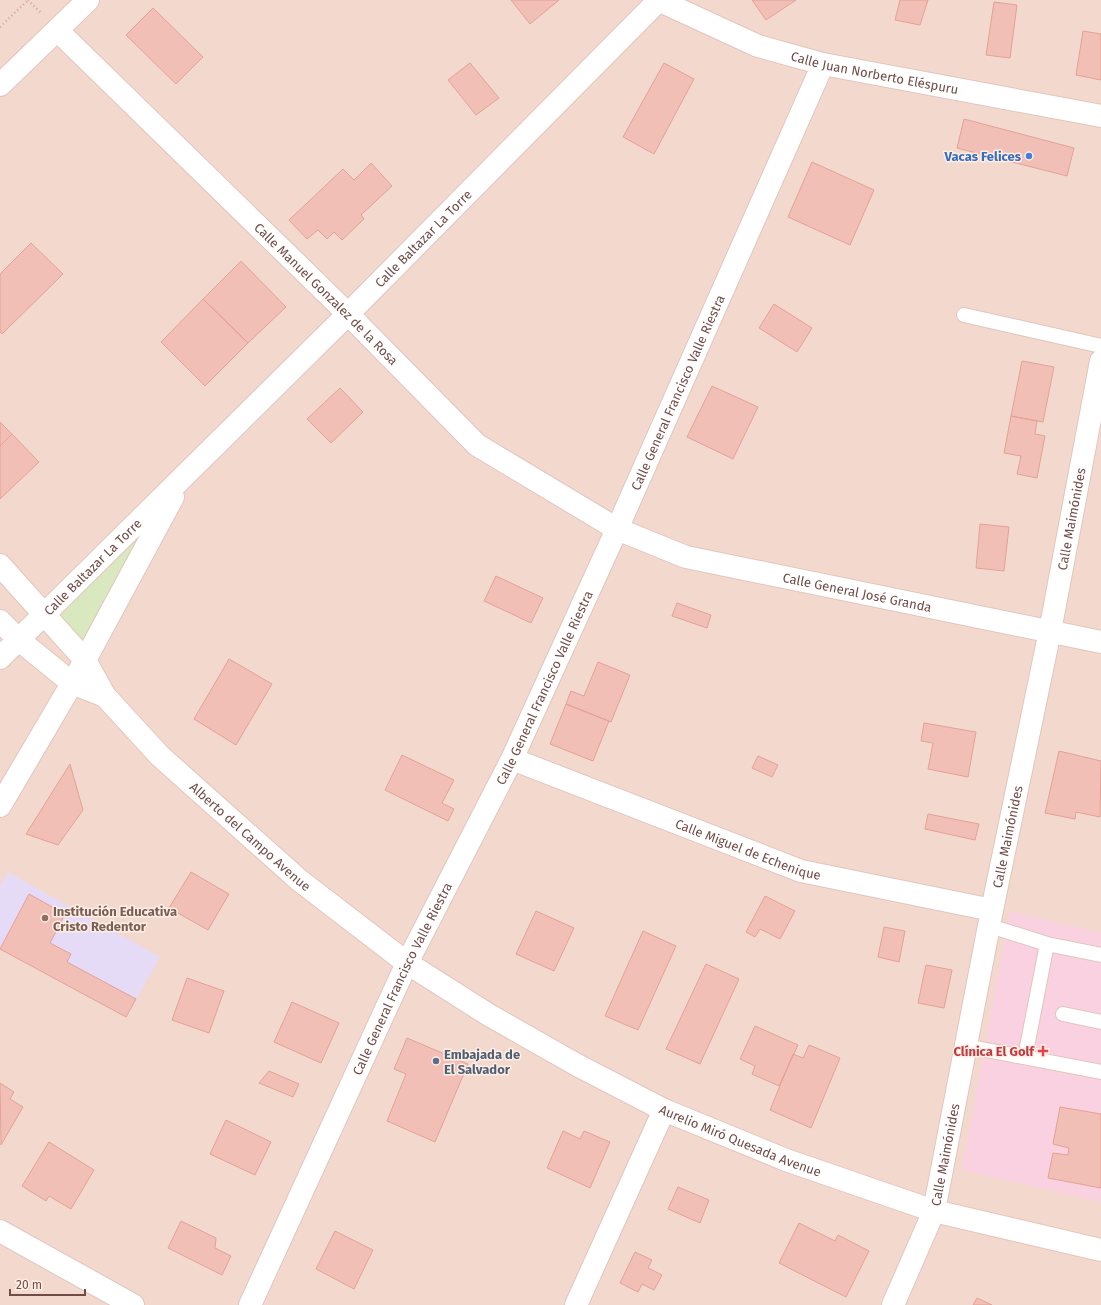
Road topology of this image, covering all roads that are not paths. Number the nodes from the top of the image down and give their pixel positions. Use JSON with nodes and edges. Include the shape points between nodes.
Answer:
{"nodes":[{"id":1,"x":88,"y":0,"type":"edge"},
{"id":2,"x":658,"y":0,"type":"edge"},
{"id":3,"x":57,"y":30,"type":"junction"},
{"id":4,"x":823,"y":64,"type":"junction"},
{"id":5,"x":0,"y":85,"type":"edge"},
{"id":6,"x":1101,"y":116,"type":"edge"},
{"id":7,"x":348,"y":314,"type":"junction"},
{"id":8,"x":964,"y":315,"type":"dead end"},
{"id":9,"x":1101,"y":346,"type":"edge"},
{"id":10,"x":1101,"y":361,"type":"edge"},
{"id":11,"x":185,"y":475,"type":"junction"},
{"id":12,"x":617,"y":530,"type":"junction"},
{"id":13,"x":0,"y":565,"type":"edge"},
{"id":14,"x":45,"y":615,"type":"junction"},
{"id":15,"x":0,"y":621,"type":"edge"},
{"id":16,"x":1050,"y":631,"type":"junction"},
{"id":17,"x":18,"y":640,"type":"junction"},
{"id":18,"x":1101,"y":642,"type":"edge"},
{"id":19,"x":0,"y":658,"type":"edge"},
{"id":20,"x":78,"y":673,"type":"junction"},
{"id":21,"x":512,"y":759,"type":"junction"},
{"id":22,"x":0,"y":806,"type":"edge"},
{"id":23,"x":991,"y":918,"type":"junction"},
{"id":24,"x":1047,"y":944,"type":"junction"},
{"id":25,"x":1101,"y":955,"type":"edge"},
{"id":26,"x":407,"y":963,"type":"junction"},
{"id":27,"x":1063,"y":1014,"type":"dead end"},
{"id":28,"x":1101,"y":1022,"type":"edge"},
{"id":29,"x":966,"y":1046,"type":"junction"},
{"id":30,"x":1025,"y":1057,"type":"junction"},
{"id":31,"x":1101,"y":1072,"type":"edge"},
{"id":32,"x":664,"y":1110,"type":"junction"},
{"id":33,"x":934,"y":1211,"type":"junction"},
{"id":34,"x":0,"y":1231,"type":"edge"},
{"id":35,"x":1101,"y":1250,"type":"edge"},
{"id":36,"x":133,"y":1305,"type":"edge"},
{"id":37,"x":250,"y":1305,"type":"edge"},
{"id":38,"x":576,"y":1305,"type":"edge"},
{"id":39,"x":893,"y":1305,"type":"edge"}],
"edges":[{"from":1,"to":3,"type":"street"},
{"from":2,"to":4,"type":"street","name":"Calle Juan Norberto Eléspuru","via":[[758,46]]},
{"from":2,"to":7,"type":"street","name":"Calle Baltazar La Torre"},
{"from":3,"to":5,"type":"street"},
{"from":3,"to":7,"type":"street","name":"Calle Manuel Gonzalez de la Rosa"},
{"from":4,"to":6,"type":"street","name":"Calle Juan Norberto Eléspuru"},
{"from":4,"to":12,"type":"street","name":"Calle General Francisco Valle Riestra"},
{"from":7,"to":11,"type":"street","name":"Calle Baltazar La Torre"},
{"from":7,"to":12,"type":"street","name":"Calle Manuel Gonzalez de la Rosa","via":[[477,445]]},
{"from":8,"to":9,"type":"lane"},
{"from":10,"to":16,"type":"street","name":"Calle Maimónides"},
{"from":11,"to":14,"type":"street","name":"Calle Baltazar La Torre"},
{"from":11,"to":20,"type":"street","name":"Calle Baltazar La Torre"},
{"from":12,"to":16,"type":"street","name":"Calle General José Granda","via":[[686,557]]},
{"from":12,"to":21,"type":"street","name":"Calle General Francisco Valle Riestra"},
{"from":13,"to":14,"type":"street","name":"Alberto del Campo Avenue"},
{"from":14,"to":17,"type":"street","name":"Calle Baltazar La Torre"},
{"from":14,"to":20,"type":"street","name":"Alberto del Campo Avenue"},
{"from":15,"to":17,"type":"street","name":"Alberto del Campo Avenue"},
{"from":16,"to":18,"type":"street","name":"Calle General José Granda"},
{"from":16,"to":23,"type":"street","name":"Calle Maimónides"},
{"from":17,"to":19,"type":"street","name":"Calle Baltazar La Torre"},
{"from":17,"to":20,"type":"street","name":"Alberto del Campo Avenue"},
{"from":20,"to":22,"type":"street","name":"Calle Baltazar La Torre"},
{"from":20,"to":26,"type":"street","name":"Alberto del Campo Avenue","via":[[105,696],[160,756],[287,869]]},
{"from":21,"to":23,"type":"street","name":"Calle Miguel de Echenique","via":[[801,871]]},
{"from":21,"to":26,"type":"street","name":"Calle General Francisco Valle Riestra"},
{"from":23,"to":24,"type":"lane"},
{"from":23,"to":29,"type":"street","name":"Calle Maimónides"},
{"from":24,"to":25,"type":"lane"},
{"from":24,"to":30,"type":"lane"},
{"from":26,"to":32,"type":"street","name":"Aurelio Miró Quesada Avenue","via":[[570,1062]]},
{"from":26,"to":37,"type":"street","name":"Calle General Francisco Valle Riestra"},
{"from":27,"to":28,"type":"lane"},
{"from":29,"to":30,"type":"lane"},
{"from":29,"to":33,"type":"street","name":"Calle Maimónides"},
{"from":30,"to":31,"type":"lane"},
{"from":32,"to":33,"type":"street","name":"Aurelio Miró Quesada Avenue","via":[[786,1160]]},
{"from":32,"to":38,"type":"street"},
{"from":33,"to":35,"type":"street","name":"Aurelio Miró Quesada Avenue"},
{"from":33,"to":39,"type":"street","name":"Calle Maimónides"},
{"from":34,"to":36,"type":"street"}]}
